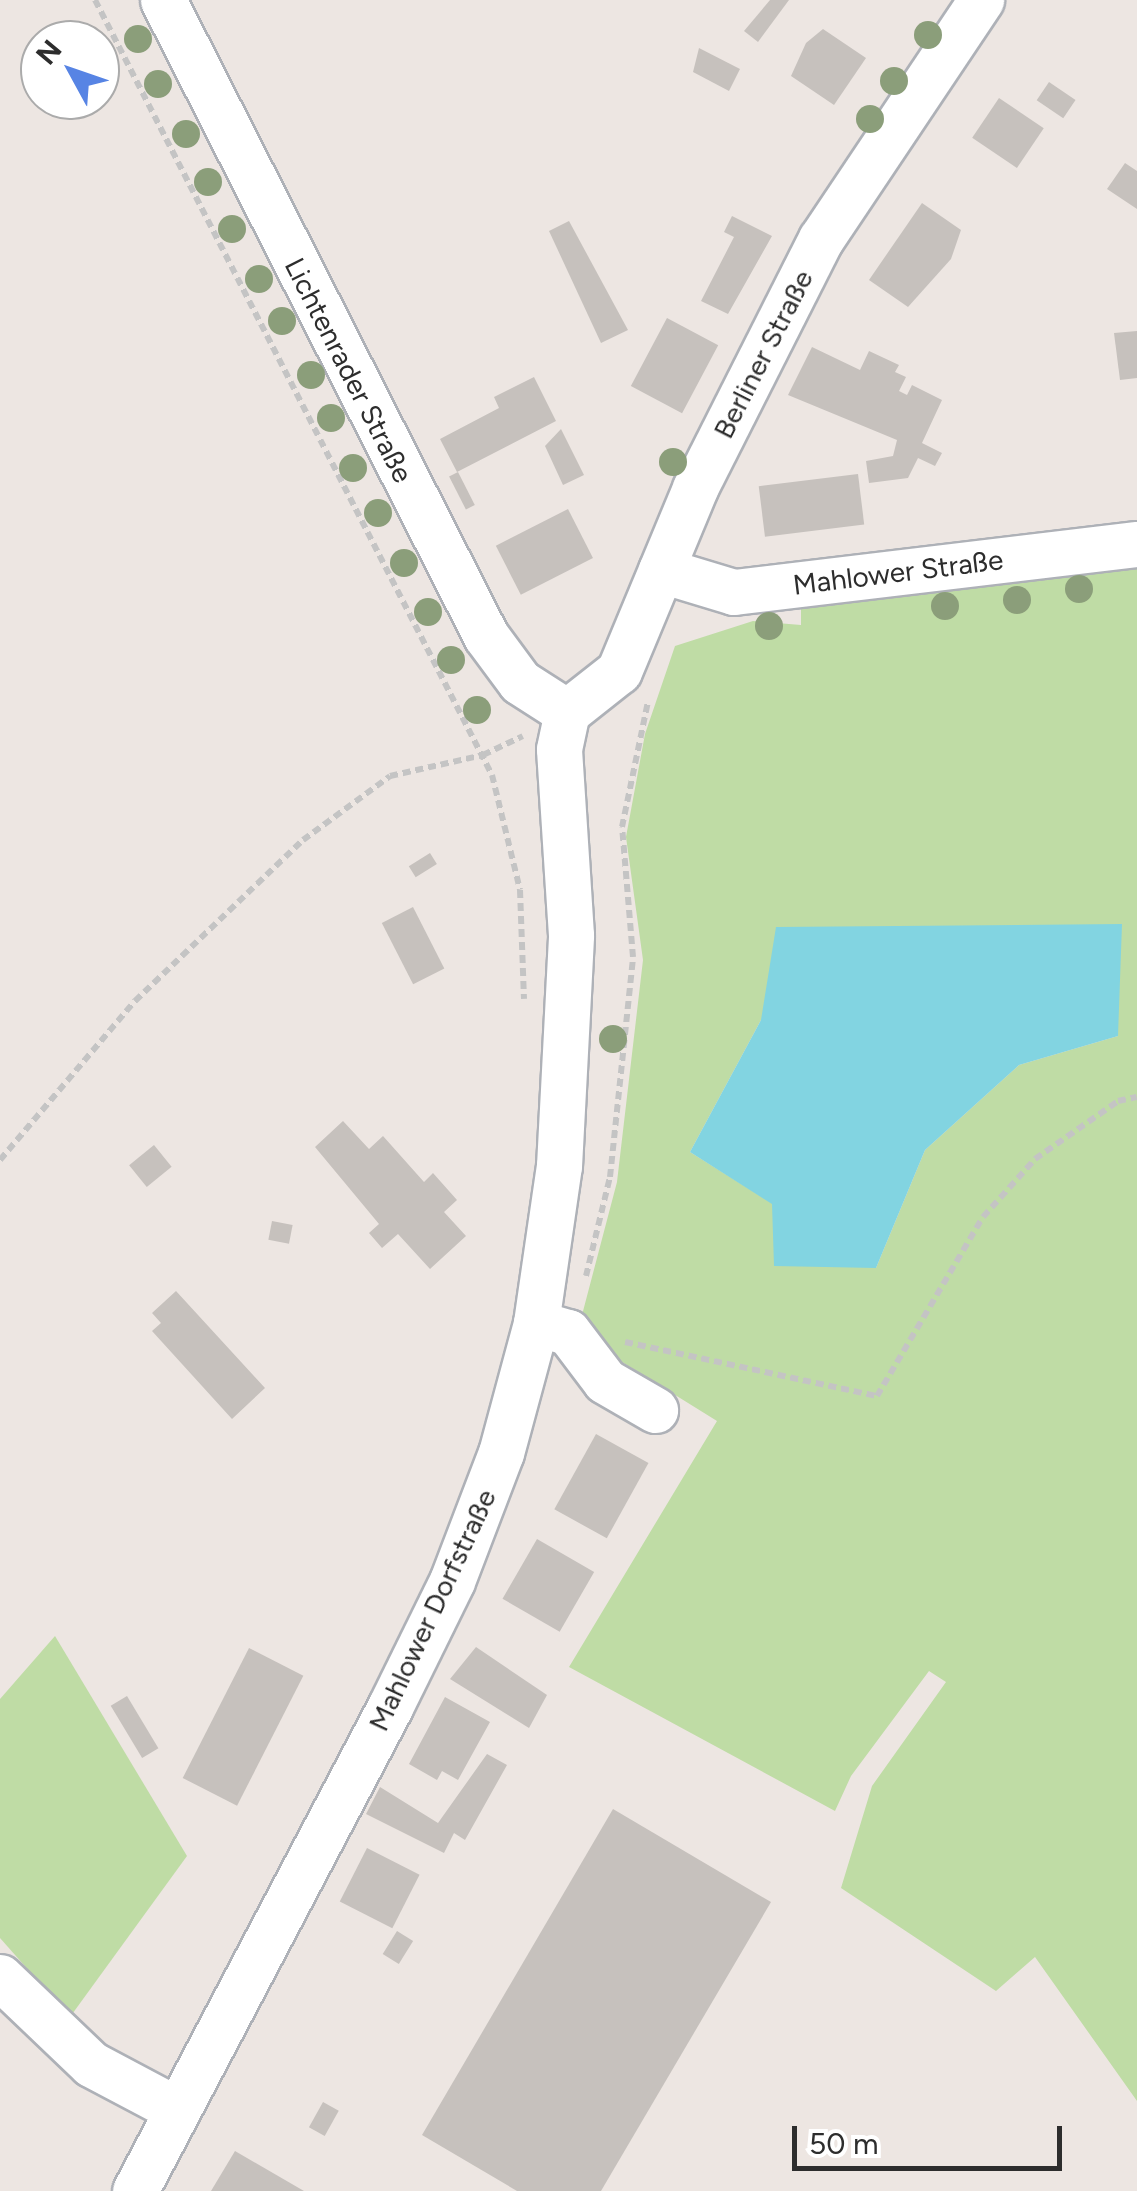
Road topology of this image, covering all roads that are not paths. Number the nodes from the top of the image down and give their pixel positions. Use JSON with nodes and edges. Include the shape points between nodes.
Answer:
{"nodes":[{"id":1,"x":164,"y":0,"type":"edge"},
{"id":2,"x":981,"y":0,"type":"edge"},
{"id":3,"x":1137,"y":544,"type":"edge"},
{"id":4,"x":661,"y":570,"type":"junction"},
{"id":5,"x":567,"y":712,"type":"junction"},
{"id":6,"x":536,"y":1323,"type":"junction"},
{"id":7,"x":655,"y":1410,"type":"dead end"},
{"id":8,"x":0,"y":1977,"type":"edge"},
{"id":9,"x":178,"y":2110,"type":"junction"},
{"id":10,"x":136,"y":2191,"type":"edge"}],
"edges":[{"from":1,"to":5,"type":"street","name":"Lichtenrader Straße","via":[[486,636],[520,682]]},
{"from":2,"to":4,"type":"street","name":"Berliner Straße","via":[[820,240]]},
{"from":3,"to":4,"type":"street","name":"Mahlower Straße","via":[[734,592]]},
{"from":4,"to":5,"type":"street","name":"Berliner Straße","via":[[619,671]]},
{"from":5,"to":6,"type":"street","name":"Mahlower Dorfstraße","via":[[560,749],[571,934],[566,1089]]},
{"from":6,"to":7,"type":"street","via":[[568,1332],[605,1381]]},
{"from":6,"to":9,"type":"street","name":"Mahlower Dorfstraße","via":[[500,1453],[452,1581]]},
{"from":8,"to":9,"type":"street","via":[[91,2064]]},
{"from":9,"to":10,"type":"street","name":"Mahlower Dorfstraße"}]}
